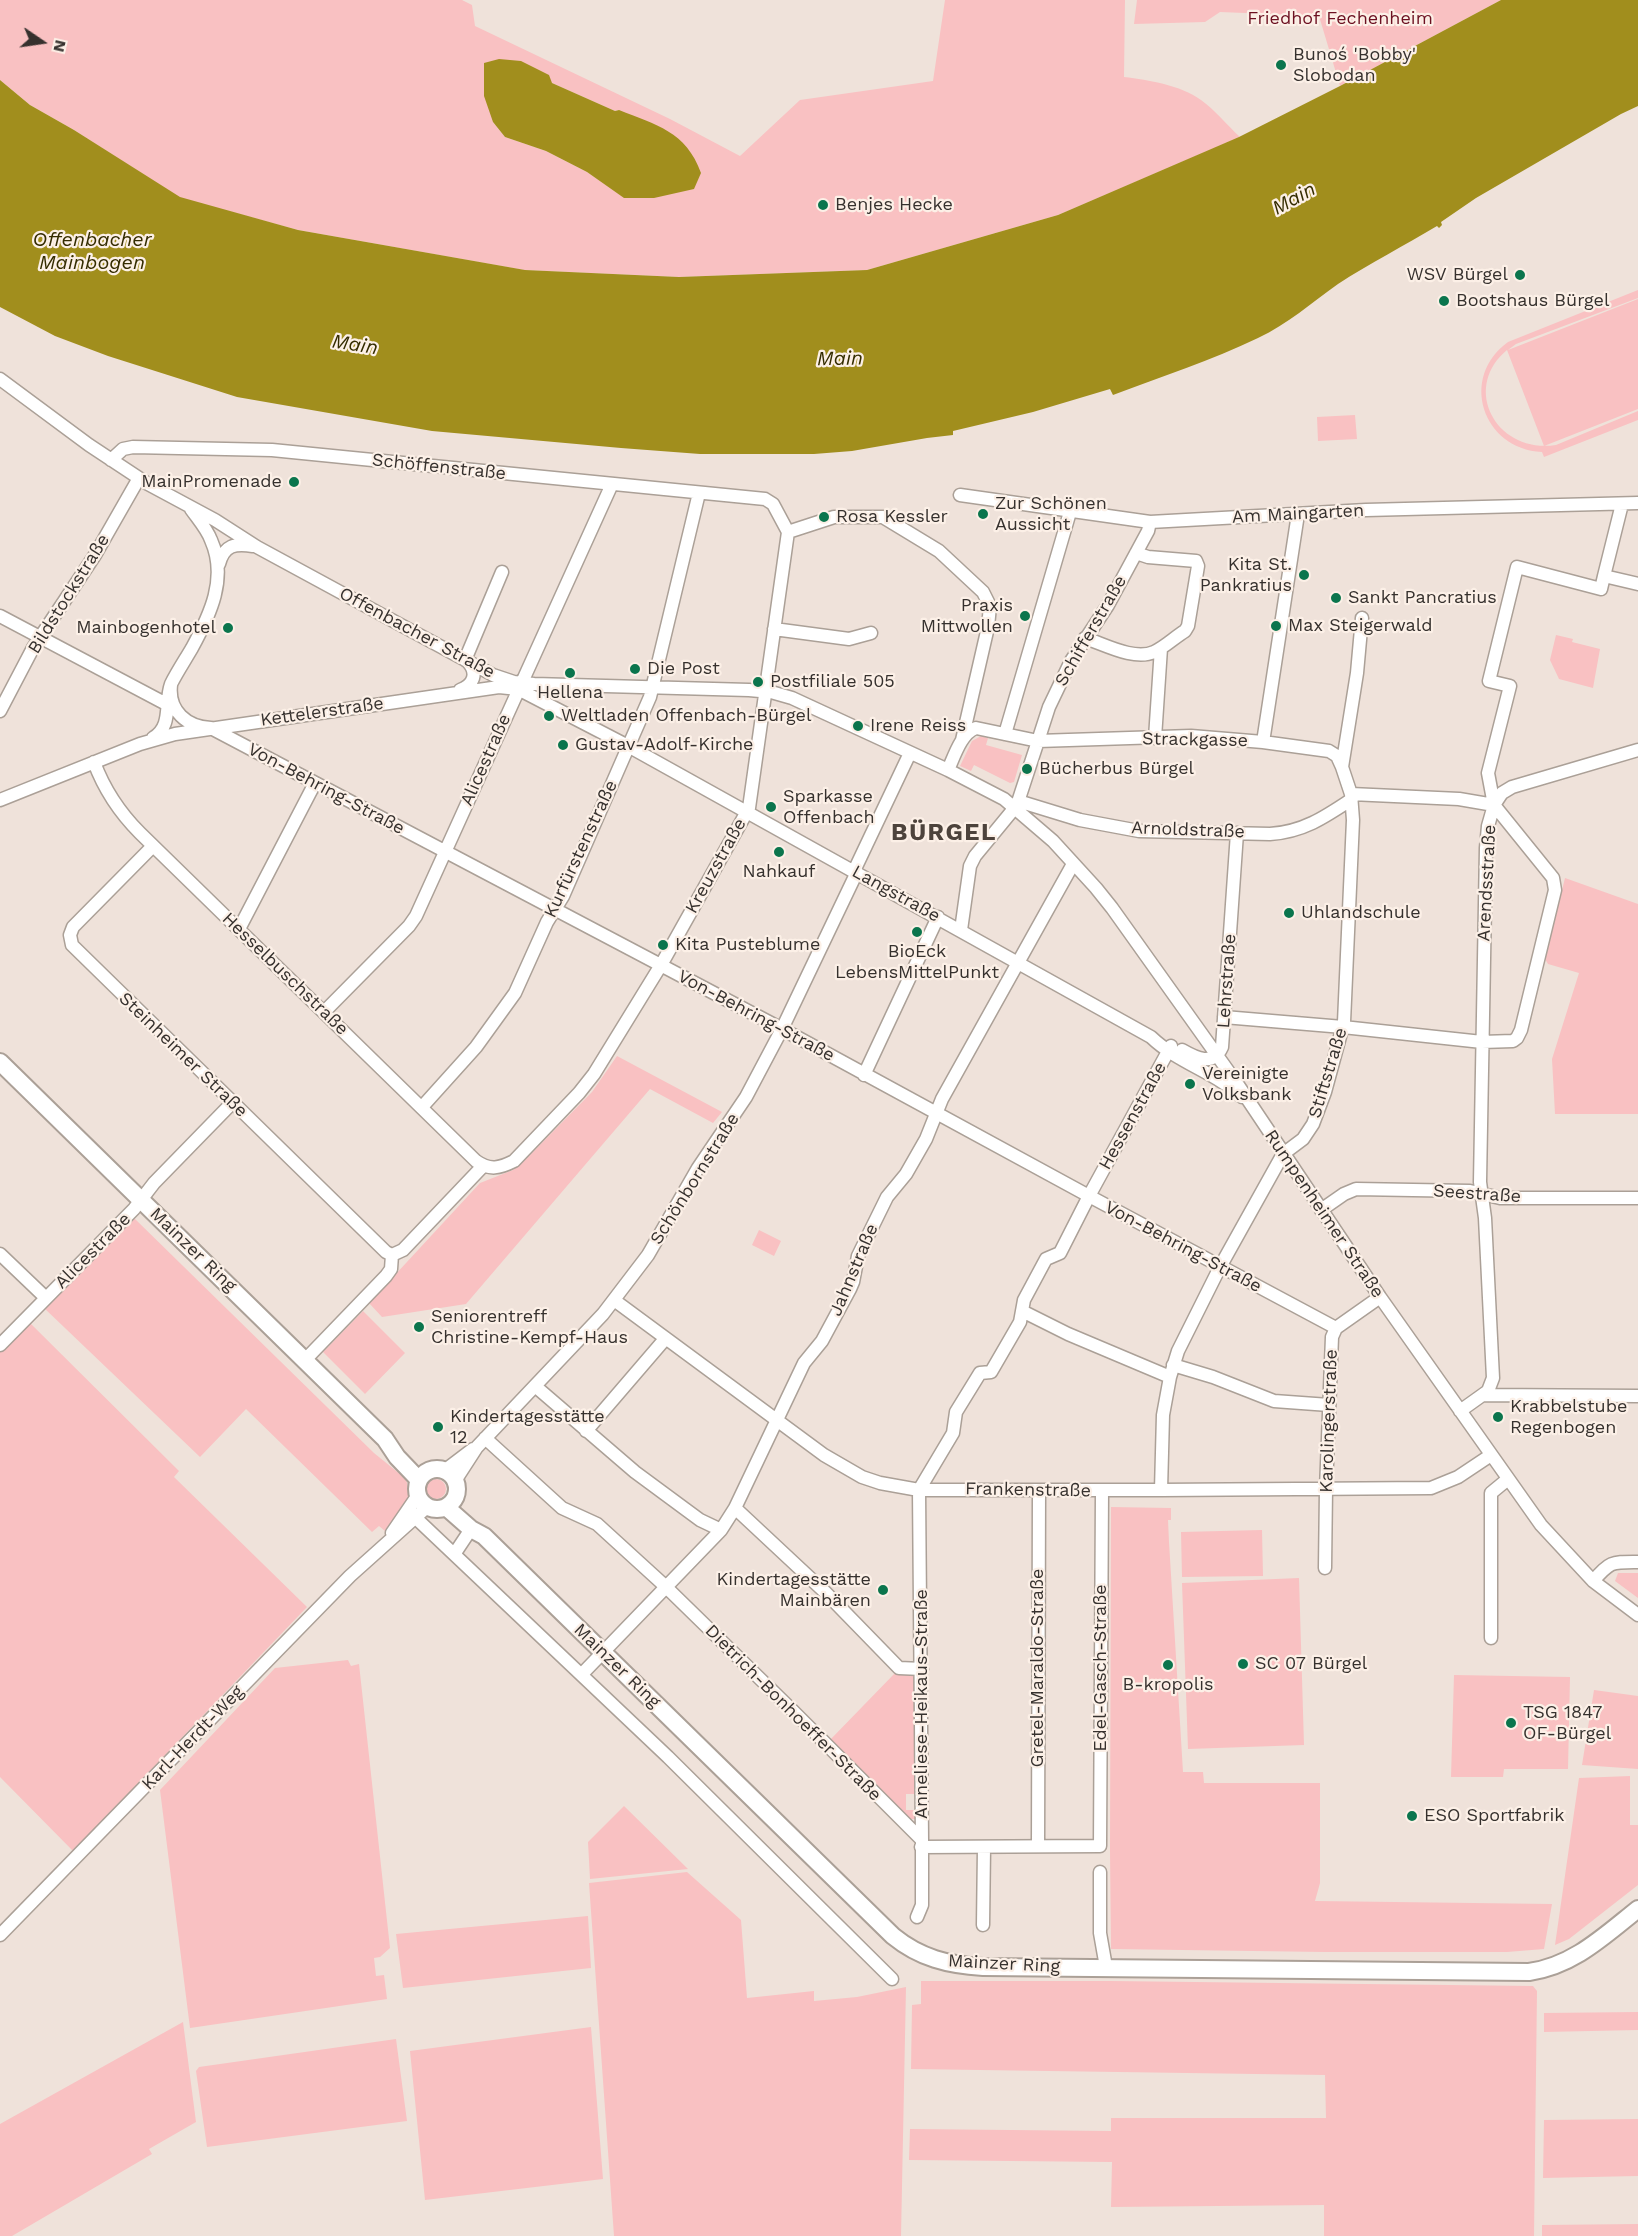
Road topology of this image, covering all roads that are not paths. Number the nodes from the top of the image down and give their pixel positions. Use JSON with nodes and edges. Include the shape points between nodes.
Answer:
{"nodes":[{"id":1,"x":0,"y":379,"type":"edge"},
{"id":2,"x":111,"y":460,"type":"junction"},
{"id":3,"x":139,"y":478,"type":"junction"},
{"id":4,"x":612,"y":484,"type":"junction"},
{"id":5,"x":699,"y":493,"type":"junction"},
{"id":6,"x":960,"y":495,"type":"dead end"},
{"id":7,"x":1638,"y":502,"type":"edge"},
{"id":8,"x":1622,"y":504,"type":"junction"},
{"id":9,"x":188,"y":506,"type":"junction"},
{"id":10,"x":1071,"y":512,"type":"junction"},
{"id":11,"x":1298,"y":514,"type":"junction"},
{"id":12,"x":1150,"y":522,"type":"junction"},
{"id":13,"x":788,"y":532,"type":"junction"},
{"id":14,"x":257,"y":546,"type":"junction"},
{"id":15,"x":1136,"y":553,"type":"junction"},
{"id":16,"x":217,"y":570,"type":"junction"},
{"id":17,"x":502,"y":572,"type":"dead end"},
{"id":18,"x":1604,"y":576,"type":"junction"},
{"id":19,"x":1638,"y":585,"type":"edge"},
{"id":20,"x":0,"y":616,"type":"edge"},
{"id":21,"x":1362,"y":618,"type":"dead end"},
{"id":22,"x":774,"y":628,"type":"junction"},
{"id":23,"x":871,"y":633,"type":"dead end"},
{"id":24,"x":40,"y":638,"type":"junction"},
{"id":25,"x":1085,"y":638,"type":"junction"},
{"id":26,"x":1161,"y":648,"type":"junction"},
{"id":27,"x":466,"y":661,"type":"junction"},
{"id":28,"x":554,"y":685,"type":"junction"},
{"id":29,"x":519,"y":686,"type":"junction"},
{"id":30,"x":653,"y":687,"type":"junction"},
{"id":31,"x":766,"y":691,"type":"junction"},
{"id":32,"x":442,"y":695,"type":"junction"},
{"id":33,"x":553,"y":706,"type":"junction"},
{"id":34,"x":171,"y":707,"type":"junction"},
{"id":35,"x":0,"y":711,"type":"edge"},
{"id":36,"x":211,"y":728,"type":"junction"},
{"id":37,"x":1005,"y":734,"type":"junction"},
{"id":38,"x":1155,"y":738,"type":"junction"},
{"id":39,"x":962,"y":740,"type":"junction"},
{"id":40,"x":1038,"y":741,"type":"junction"},
{"id":41,"x":1263,"y":742,"type":"junction"},
{"id":42,"x":140,"y":744,"type":"junction"},
{"id":43,"x":628,"y":746,"type":"junction"},
{"id":44,"x":1638,"y":750,"type":"edge"},
{"id":45,"x":910,"y":753,"type":"junction"},
{"id":46,"x":94,"y":762,"type":"junction"},
{"id":47,"x":1342,"y":767,"type":"junction"},
{"id":48,"x":948,"y":770,"type":"junction"},
{"id":49,"x":315,"y":783,"type":"junction"},
{"id":50,"x":1352,"y":797,"type":"junction"},
{"id":51,"x":0,"y":800,"type":"edge"},
{"id":52,"x":1017,"y":805,"type":"junction"},
{"id":53,"x":1494,"y":805,"type":"junction"},
{"id":54,"x":746,"y":812,"type":"junction"},
{"id":55,"x":1237,"y":833,"type":"junction"},
{"id":56,"x":153,"y":846,"type":"junction"},
{"id":57,"x":445,"y":852,"type":"junction"},
{"id":58,"x":1073,"y":864,"type":"junction"},
{"id":59,"x":855,"y":872,"type":"junction"},
{"id":60,"x":554,"y":909,"type":"junction"},
{"id":61,"x":938,"y":918,"type":"junction"},
{"id":62,"x":239,"y":929,"type":"junction"},
{"id":63,"x":962,"y":930,"type":"junction"},
{"id":64,"x":1018,"y":962,"type":"junction"},
{"id":65,"x":661,"y":965,"type":"junction"},
{"id":66,"x":324,"y":1012,"type":"junction"},
{"id":67,"x":1224,"y":1017,"type":"junction"},
{"id":68,"x":1343,"y":1027,"type":"junction"},
{"id":69,"x":782,"y":1029,"type":"junction"},
{"id":70,"x":1482,"y":1042,"type":"junction"},
{"id":71,"x":1170,"y":1048,"type":"junction"},
{"id":72,"x":1218,"y":1055,"type":"junction"},
{"id":73,"x":0,"y":1062,"type":"edge"},
{"id":74,"x":864,"y":1075,"type":"junction"},
{"id":75,"x":232,"y":1103,"type":"junction"},
{"id":76,"x":422,"y":1107,"type":"junction"},
{"id":77,"x":937,"y":1113,"type":"junction"},
{"id":78,"x":1260,"y":1119,"type":"junction"},
{"id":79,"x":1283,"y":1154,"type":"junction"},
{"id":80,"x":488,"y":1167,"type":"junction"},
{"id":81,"x":1480,"y":1193,"type":"junction"},
{"id":82,"x":1089,"y":1196,"type":"junction"},
{"id":83,"x":1638,"y":1198,"type":"edge"},
{"id":84,"x":141,"y":1200,"type":"junction"},
{"id":85,"x":1321,"y":1210,"type":"junction"},
{"id":86,"x":0,"y":1254,"type":"edge"},
{"id":87,"x":392,"y":1255,"type":"junction"},
{"id":88,"x":1220,"y":1267,"type":"junction"},
{"id":89,"x":1380,"y":1297,"type":"junction"},
{"id":90,"x":46,"y":1298,"type":"junction"},
{"id":91,"x":614,"y":1300,"type":"junction"},
{"id":92,"x":1022,"y":1311,"type":"junction"},
{"id":93,"x":1336,"y":1328,"type":"junction"},
{"id":94,"x":665,"y":1339,"type":"junction"},
{"id":95,"x":0,"y":1345,"type":"edge"},
{"id":96,"x":305,"y":1360,"type":"junction"},
{"id":97,"x":1171,"y":1371,"type":"junction"},
{"id":98,"x":535,"y":1386,"type":"junction"},
{"id":99,"x":1484,"y":1395,"type":"junction"},
{"id":100,"x":1638,"y":1396,"type":"edge"},
{"id":101,"x":1329,"y":1405,"type":"junction"},
{"id":102,"x":1460,"y":1411,"type":"junction"},
{"id":103,"x":777,"y":1419,"type":"junction"},
{"id":104,"x":586,"y":1431,"type":"junction"},
{"id":105,"x":481,"y":1442,"type":"junction"},
{"id":106,"x":1491,"y":1455,"type":"junction"},
{"id":107,"x":1508,"y":1479,"type":"junction"},
{"id":108,"x":1326,"y":1489,"type":"junction"},
{"id":109,"x":431,"y":1490,"type":"junction"},
{"id":110,"x":919,"y":1490,"type":"junction"},
{"id":111,"x":1039,"y":1490,"type":"junction"},
{"id":112,"x":1102,"y":1491,"type":"junction"},
{"id":113,"x":1161,"y":1491,"type":"junction"},
{"id":114,"x":450,"y":1503,"type":"junction"},
{"id":115,"x":735,"y":1508,"type":"junction"},
{"id":116,"x":721,"y":1530,"type":"junction"},
{"id":117,"x":478,"y":1532,"type":"junction"},
{"id":118,"x":454,"y":1553,"type":"junction"},
{"id":119,"x":1638,"y":1562,"type":"edge"},
{"id":120,"x":1325,"y":1568,"type":"dead end"},
{"id":121,"x":1593,"y":1581,"type":"junction"},
{"id":122,"x":665,"y":1586,"type":"junction"},
{"id":123,"x":1638,"y":1615,"type":"edge"},
{"id":124,"x":1491,"y":1638,"type":"dead end"},
{"id":125,"x":603,"y":1652,"type":"junction"},
{"id":126,"x":922,"y":1669,"type":"junction"},
{"id":127,"x":582,"y":1674,"type":"junction"},
{"id":128,"x":922,"y":1844,"type":"junction"},
{"id":129,"x":1038,"y":1846,"type":"junction"},
{"id":130,"x":984,"y":1848,"type":"junction"},
{"id":131,"x":1100,"y":1872,"type":"dead end"},
{"id":132,"x":1638,"y":1909,"type":"edge"},
{"id":133,"x":917,"y":1917,"type":"dead end"},
{"id":134,"x":983,"y":1925,"type":"dead end"},
{"id":135,"x":0,"y":1935,"type":"edge"},
{"id":136,"x":1106,"y":1967,"type":"junction"},
{"id":137,"x":892,"y":1979,"type":"dead end"}],
"edges":[{"from":1,"to":2,"type":"street","name":"Offenbacher Straße"},
{"from":2,"to":3,"type":"street","name":"Offenbacher Straße"},
{"from":2,"to":4,"type":"street","name":"Schöffenstraße","via":[[119,451],[133,447],[249,449]]},
{"from":3,"to":9,"type":"street","name":"Offenbacher Straße"},
{"from":3,"to":24,"type":"street","name":"Bildstockstraße","via":[[95,555]]},
{"from":4,"to":5,"type":"street","name":"Schöffenstraße"},
{"from":4,"to":29,"type":"street","name":"Alicestraße"},
{"from":5,"to":13,"type":"street","name":"Schöffenstraße","via":[[770,501]]},
{"from":5,"to":30,"type":"street","name":"Kurfürstenstraße"},
{"from":6,"to":10,"type":"street","name":"Am Maingarten"},
{"from":7,"to":8,"type":"street","name":"Am Maingarten"},
{"from":8,"to":11,"type":"street","name":"Am Maingarten"},
{"from":8,"to":18,"type":"street"},
{"from":9,"to":14,"type":"street","name":"Offenbacher Straße"},
{"from":9,"to":16,"type":"street","via":[[211,538]]},
{"from":10,"to":12,"type":"street","name":"Am Maingarten"},
{"from":10,"to":37,"type":"street"},
{"from":11,"to":12,"type":"street","name":"Am Maingarten"},
{"from":11,"to":41,"type":"street"},
{"from":12,"to":15,"type":"street","name":"Schifferstraße"},
{"from":13,"to":22,"type":"street","name":"Kreuzstraße"},
{"from":13,"to":39,"type":"street","via":[[831,518],[883,517],[939,551],[983,592],[989,603],[989,615]]},
{"from":14,"to":16,"type":"street","via":[[228,547]]},
{"from":14,"to":27,"type":"street","name":"Offenbacher Straße"},
{"from":15,"to":25,"type":"street","name":"Schifferstraße"},
{"from":15,"to":26,"type":"street","via":[[1196,561],[1198,566],[1188,626]]},
{"from":16,"to":34,"type":"street","via":[[216,594],[209,617],[171,685]]},
{"from":17,"to":27,"type":"street"},
{"from":18,"to":19,"type":"street"},
{"from":18,"to":53,"type":"street","via":[[1601,589],[1516,567],[1489,681],[1510,686],[1488,773]]},
{"from":20,"to":24,"type":"street","name":"Von-Behring-Straße"},
{"from":21,"to":47,"type":"street","name":"Stiftstraße"},
{"from":22,"to":23,"type":"street","via":[[849,639]]},
{"from":22,"to":31,"type":"street","name":"Kreuzstraße"},
{"from":24,"to":34,"type":"street","name":"Von-Behring-Straße"},
{"from":24,"to":35,"type":"street","name":"Bildstockstraße"},
{"from":25,"to":26,"type":"street","via":[[1140,654]]},
{"from":25,"to":40,"type":"street","name":"Schifferstraße","via":[[1053,697]]},
{"from":26,"to":38,"type":"street"},
{"from":27,"to":29,"type":"street","name":"Offenbacher Straße"},
{"from":27,"to":32,"type":"street","name":"Kettelerstraße","via":[[473,673],[471,685]]},
{"from":28,"to":29,"type":"street","name":"Offenbacher Straße"},
{"from":28,"to":30,"type":"street","name":"Offenbacher Straße"},
{"from":28,"to":33,"type":"street","via":[[547,689],[546,696]]},
{"from":29,"to":32,"type":"street","name":"Kettelerstraße"},
{"from":29,"to":33,"type":"street","name":"Langstraße"},
{"from":29,"to":57,"type":"street","name":"Alicestraße"},
{"from":30,"to":31,"type":"street","name":"Offenbacher Straße"},
{"from":30,"to":43,"type":"street","name":"Kurfürstenstraße"},
{"from":31,"to":45,"type":"street","name":"Offenbacher Straße","via":[[792,698]]},
{"from":31,"to":54,"type":"street","name":"Kreuzstraße"},
{"from":32,"to":36,"type":"street","name":"Kettelerstraße"},
{"from":33,"to":43,"type":"street","name":"Langstraße"},
{"from":34,"to":36,"type":"street","name":"Von-Behring-Straße","via":[[188,723]]},
{"from":34,"to":42,"type":"street","via":[[159,734]]},
{"from":36,"to":42,"type":"street","name":"Kettelerstraße"},
{"from":36,"to":49,"type":"street","name":"Von-Behring-Straße"},
{"from":37,"to":39,"type":"street","name":"Strackgasse","via":[[976,728]]},
{"from":37,"to":40,"type":"street","name":"Strackgasse"},
{"from":38,"to":40,"type":"street","name":"Strackgasse"},
{"from":38,"to":41,"type":"street","name":"Strackgasse","via":[[1191,736]]},
{"from":39,"to":48,"type":"street"},
{"from":40,"to":52,"type":"street","name":"Schifferstraße"},
{"from":41,"to":47,"type":"street","name":"Strackgasse","via":[[1329,751],[1337,756]]},
{"from":42,"to":46,"type":"street","name":"Kettelerstraße"},
{"from":43,"to":54,"type":"street","name":"Langstraße"},
{"from":43,"to":60,"type":"street","name":"Kurfürstenstraße"},
{"from":44,"to":53,"type":"street","via":[[1512,787]]},
{"from":45,"to":48,"type":"street","name":"Offenbacher Straße"},
{"from":45,"to":59,"type":"street","name":"Schönbornstraße"},
{"from":46,"to":51,"type":"street","name":"Kettelerstraße"},
{"from":46,"to":56,"type":"street","name":"Hesselbuschstraße","via":[[115,802]]},
{"from":47,"to":50,"type":"street","name":"Stiftstraße"},
{"from":48,"to":52,"type":"street","name":"Offenbacher Straße"},
{"from":49,"to":57,"type":"street","name":"Von-Behring-Straße"},
{"from":49,"to":62,"type":"street"},
{"from":50,"to":53,"type":"street","via":[[1466,800]]},
{"from":50,"to":55,"type":"street","name":"Arnoldstraße","via":[[1317,822],[1297,830]]},
{"from":50,"to":68,"type":"street","name":"Stiftstraße"},
{"from":52,"to":55,"type":"street","name":"Arnoldstraße","via":[[1138,831]]},
{"from":52,"to":58,"type":"street","name":"Rumpenheimer Straße"},
{"from":52,"to":63,"type":"street","via":[[970,866]]},
{"from":53,"to":70,"type":"street","name":"Arendsstraße","via":[[1486,848]]},
{"from":53,"to":70,"type":"street","name":"Arendsstraße","via":[[1553,878],[1555,890],[1519,1036],[1509,1042]]},
{"from":54,"to":59,"type":"street","name":"Langstraße"},
{"from":54,"to":65,"type":"street","name":"Kreuzstraße"},
{"from":55,"to":67,"type":"street","name":"Lehrstraße"},
{"from":56,"to":62,"type":"street","name":"Hesselbuschstraße"},
{"from":56,"to":75,"type":"street","name":"Steinheimer Straße","via":[[73,927],[71,942]]},
{"from":57,"to":60,"type":"street","name":"Von-Behring-Straße"},
{"from":57,"to":66,"type":"street","name":"Alicestraße","via":[[413,921]]},
{"from":58,"to":64,"type":"street","name":"Jahnstraße"},
{"from":58,"to":72,"type":"street","name":"Rumpenheimer Straße","via":[[1112,908]]},
{"from":59,"to":61,"type":"street","name":"Langstraße"},
{"from":59,"to":69,"type":"street","name":"Schönbornstraße"},
{"from":60,"to":65,"type":"street","name":"Von-Behring-Straße"},
{"from":60,"to":76,"type":"street","name":"Kurfürstenstraße","via":[[515,993],[476,1047]]},
{"from":61,"to":63,"type":"street","name":"Langstraße"},
{"from":61,"to":74,"type":"street"},
{"from":62,"to":66,"type":"street","name":"Hesselbuschstraße"},
{"from":63,"to":64,"type":"street","name":"Langstraße"},
{"from":64,"to":71,"type":"street","name":"Langstraße"},
{"from":64,"to":77,"type":"street","name":"Jahnstraße"},
{"from":65,"to":69,"type":"street","name":"Von-Behring-Straße"},
{"from":65,"to":80,"type":"street","name":"Kreuzstraße","via":[[586,1085],[514,1161]]},
{"from":66,"to":76,"type":"street","name":"Hesselbuschstraße"},
{"from":67,"to":68,"type":"street"},
{"from":67,"to":72,"type":"street","name":"Lehrstraße"},
{"from":68,"to":70,"type":"street"},
{"from":68,"to":79,"type":"street","name":"Stiftstraße","via":[[1313,1124],[1303,1139]]},
{"from":69,"to":74,"type":"street","name":"Von-Behring-Straße"},
{"from":69,"to":91,"type":"street","name":"Schönbornstraße","via":[[742,1104],[698,1168],[652,1248]]},
{"from":70,"to":81,"type":"street","name":"Arendsstraße"},
{"from":71,"to":72,"type":"street","via":[[1209,1060]]},
{"from":71,"to":78,"type":"street","name":"Langstraße","via":[[1233,1089]]},
{"from":71,"to":82,"type":"street","name":"Hessenstraße"},
{"from":72,"to":78,"type":"street","name":"Rumpenheimer Straße"},
{"from":73,"to":84,"type":"street","name":"Mainzer Ring"},
{"from":74,"to":77,"type":"street","name":"Von-Behring-Straße"},
{"from":75,"to":84,"type":"street","name":"Alicestraße"},
{"from":75,"to":87,"type":"street","name":"Steinheimer Straße"},
{"from":76,"to":80,"type":"street","name":"Hesselbuschstraße"},
{"from":77,"to":82,"type":"street","name":"Von-Behring-Straße"},
{"from":77,"to":103,"type":"street","name":"Jahnstraße","via":[[906,1174],[887,1197],[858,1256],[853,1282],[822,1341],[804,1363]]},
{"from":78,"to":79,"type":"street","name":"Rumpenheimer Straße"},
{"from":79,"to":85,"type":"street","name":"Rumpenheimer Straße"},
{"from":79,"to":88,"type":"street","name":"Stiftstraße"},
{"from":80,"to":87,"type":"street","via":[[403,1250]]},
{"from":81,"to":83,"type":"street","name":"Seestraße","via":[[1500,1198]]},
{"from":81,"to":85,"type":"street","name":"Seestraße","via":[[1352,1190]]},
{"from":81,"to":99,"type":"street","name":"Arendsstraße","via":[[1485,1218],[1493,1373],[1492,1385]]},
{"from":82,"to":88,"type":"street","name":"Von-Behring-Straße"},
{"from":82,"to":92,"type":"street","name":"Hessenstraße","via":[[1060,1253],[1046,1259]]},
{"from":84,"to":90,"type":"street","name":"Alicestraße"},
{"from":84,"to":96,"type":"street","name":"Mainzer Ring"},
{"from":85,"to":89,"type":"street","name":"Rumpenheimer Straße"},
{"from":86,"to":90,"type":"street"},
{"from":87,"to":96,"type":"street","via":[[386,1276]]},
{"from":88,"to":93,"type":"street","name":"Von-Behring-Straße"},
{"from":88,"to":97,"type":"street","name":"Stiftstraße","via":[[1182,1340]]},
{"from":89,"to":93,"type":"street","name":"Karolingerstraße"},
{"from":89,"to":102,"type":"street","name":"Rumpenheimer Straße"},
{"from":90,"to":95,"type":"street","name":"Alicestraße"},
{"from":91,"to":94,"type":"street","name":"Frankenstraße"},
{"from":91,"to":98,"type":"street","name":"Schönbornstraße"},
{"from":92,"to":97,"type":"street","via":[[1068,1334]]},
{"from":92,"to":110,"type":"street","name":"Hessenstraße","via":[[1020,1322],[991,1372],[980,1373],[956,1412],[953,1433]]},
{"from":93,"to":101,"type":"street","name":"Karolingerstraße"},
{"from":94,"to":103,"type":"street","name":"Frankenstraße"},
{"from":94,"to":104,"type":"street"},
{"from":96,"to":109,"type":"street","name":"Mainzer Ring"},
{"from":97,"to":101,"type":"street","via":[[1213,1377],[1274,1401]]},
{"from":97,"to":113,"type":"street","name":"Stiftstraße","via":[[1162,1424]]},
{"from":98,"to":104,"type":"street"},
{"from":98,"to":105,"type":"street","name":"Schönbornstraße"},
{"from":99,"to":100,"type":"street"},
{"from":99,"to":102,"type":"street"},
{"from":101,"to":108,"type":"street","name":"Karolingerstraße"},
{"from":102,"to":106,"type":"street","name":"Rumpenheimer Straße"},
{"from":103,"to":110,"type":"street","name":"Frankenstraße","via":[[855,1473],[880,1483]]},
{"from":103,"to":115,"type":"street","name":"Jahnstraße"},
{"from":104,"to":116,"type":"street","via":[[649,1483],[700,1520]]},
{"from":105,"to":109,"type":"street","name":"Schönbornstraße"},
{"from":105,"to":122,"type":"street","name":"Dietrich-Bonhoeffer-Straße","via":[[562,1508],[597,1524]]},
{"from":106,"to":107,"type":"street","name":"Rumpenheimer Straße"},
{"from":106,"to":108,"type":"street","name":"Frankenstraße","via":[[1458,1477],[1431,1488]]},
{"from":107,"to":121,"type":"street","name":"Rumpenheimer Straße","via":[[1556,1543]]},
{"from":107,"to":124,"type":"street","via":[[1491,1493]]},
{"from":108,"to":113,"type":"street","name":"Frankenstraße"},
{"from":108,"to":120,"type":"street","name":"Karolingerstraße"},
{"from":109,"to":114,"type":"street","via":[[440,1509]]},
{"from":109,"to":114,"type":"street","via":[[457,1487]]},
{"from":109,"to":118,"type":"street","name":"Mainzer Ring"},
{"from":109,"to":135,"type":"street","name":"Karl-Herdt-Weg","via":[[387,1542]]},
{"from":110,"to":111,"type":"street","name":"Frankenstraße"},
{"from":110,"to":126,"type":"street","name":"Anneliese-Heikaus-Straße"},
{"from":111,"to":112,"type":"street","name":"Frankenstraße"},
{"from":111,"to":129,"type":"street","name":"Gretel-Maraldo-Straße"},
{"from":112,"to":113,"type":"street","name":"Frankenstraße"},
{"from":112,"to":129,"type":"street","name":"Edel-Gasch-Straße","via":[[1100,1846]]},
{"from":114,"to":117,"type":"street","name":"Mainzer Ring"},
{"from":115,"to":116,"type":"street","name":"Jahnstraße"},
{"from":115,"to":126,"type":"street","via":[[899,1668]]},
{"from":116,"to":122,"type":"street","name":"Jahnstraße"},
{"from":117,"to":118,"type":"street"},
{"from":117,"to":125,"type":"street","name":"Mainzer Ring"},
{"from":118,"to":127,"type":"street","name":"Mainzer Ring"},
{"from":119,"to":121,"type":"street","via":[[1608,1564]]},
{"from":121,"to":123,"type":"street","name":"Rumpenheimer Straße"},
{"from":122,"to":125,"type":"street","name":"Jahnstraße"},
{"from":122,"to":128,"type":"street","name":"Dietrich-Bonhoeffer-Straße"},
{"from":125,"to":127,"type":"street","name":"Jahnstraße"},
{"from":125,"to":136,"type":"street","name":"Mainzer Ring","via":[[879,1922],[913,1950],[963,1966]]},
{"from":126,"to":128,"type":"street","name":"Anneliese-Heikaus-Straße"},
{"from":127,"to":137,"type":"street","name":"Mainzer Ring"},
{"from":128,"to":130,"type":"street"},
{"from":128,"to":133,"type":"street","name":"Anneliese-Heikaus-Straße","via":[[922,1905]]},
{"from":129,"to":130,"type":"street"},
{"from":130,"to":134,"type":"street"},
{"from":131,"to":136,"type":"street","via":[[1100,1933]]},
{"from":132,"to":136,"type":"street","name":"Mainzer Ring","via":[[1579,1955],[1529,1972]]}]}
